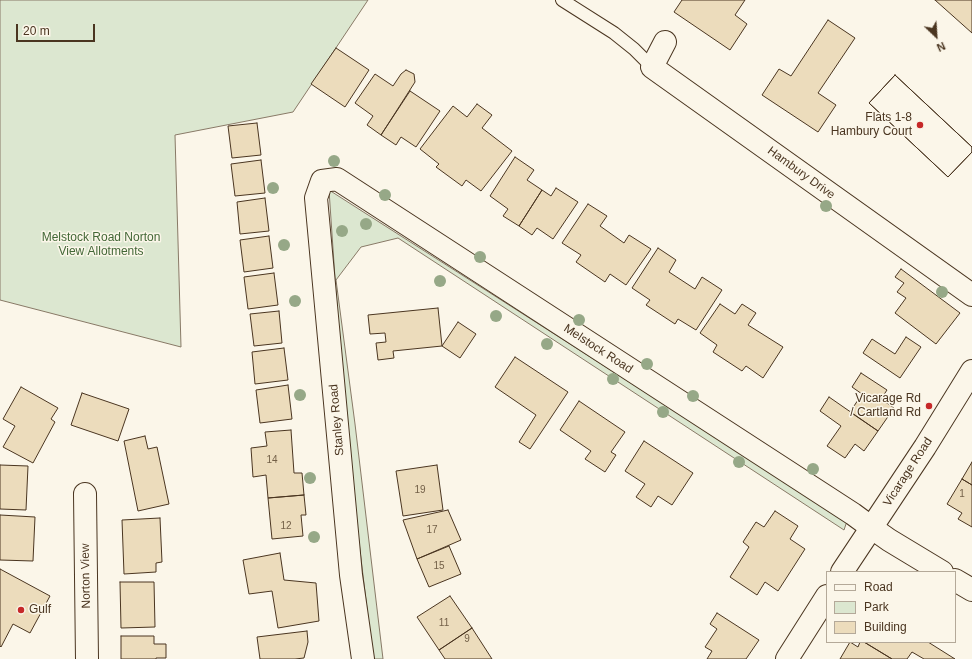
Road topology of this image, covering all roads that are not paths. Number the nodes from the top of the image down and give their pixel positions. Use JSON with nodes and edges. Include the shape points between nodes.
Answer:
{"nodes":[{"id":1,"x":562,"y":0,"type":"edge"},
{"id":2,"x":665,"y":42,"type":"dead end"},
{"id":3,"x":652,"y":67,"type":"junction"},
{"id":4,"x":322,"y":181,"type":"joint"},
{"id":5,"x":972,"y":295,"type":"edge"},
{"id":6,"x":972,"y":371,"type":"edge"},
{"id":7,"x":85,"y":494,"type":"dead end"},
{"id":8,"x":872,"y":528,"type":"junction"},
{"id":9,"x":843,"y":571,"type":"edge"},
{"id":10,"x":940,"y":571,"type":"edge"},
{"id":11,"x":956,"y":581,"type":"edge"},
{"id":12,"x":972,"y":590,"type":"edge"},
{"id":13,"x":826,"y":598,"type":"edge"},
{"id":14,"x":87,"y":659,"type":"edge"},
{"id":15,"x":363,"y":659,"type":"edge"},
{"id":16,"x":787,"y":659,"type":"edge"}],
"edges":[{"from":1,"to":3,"type":"lane","via":[[614,33]]},
{"from":2,"to":3,"type":"street"},
{"from":3,"to":5,"type":"street","name":"Hambury Drive"},
{"from":4,"to":8,"type":"street","name":"Melstock Road","via":[[337,179]]},
{"from":4,"to":15,"type":"street","name":"Stanley Road","via":[[316,198],[352,575]]},
{"from":6,"to":8,"type":"street","name":"Vicarage Road"},
{"from":7,"to":14,"type":"street","name":"Norton View"},
{"from":8,"to":9,"type":"street","name":"Vicarage Road"},
{"from":8,"to":10,"type":"street","name":"Melstock Road"},
{"from":11,"to":12,"type":"street"},
{"from":13,"to":16,"type":"street"}]}
